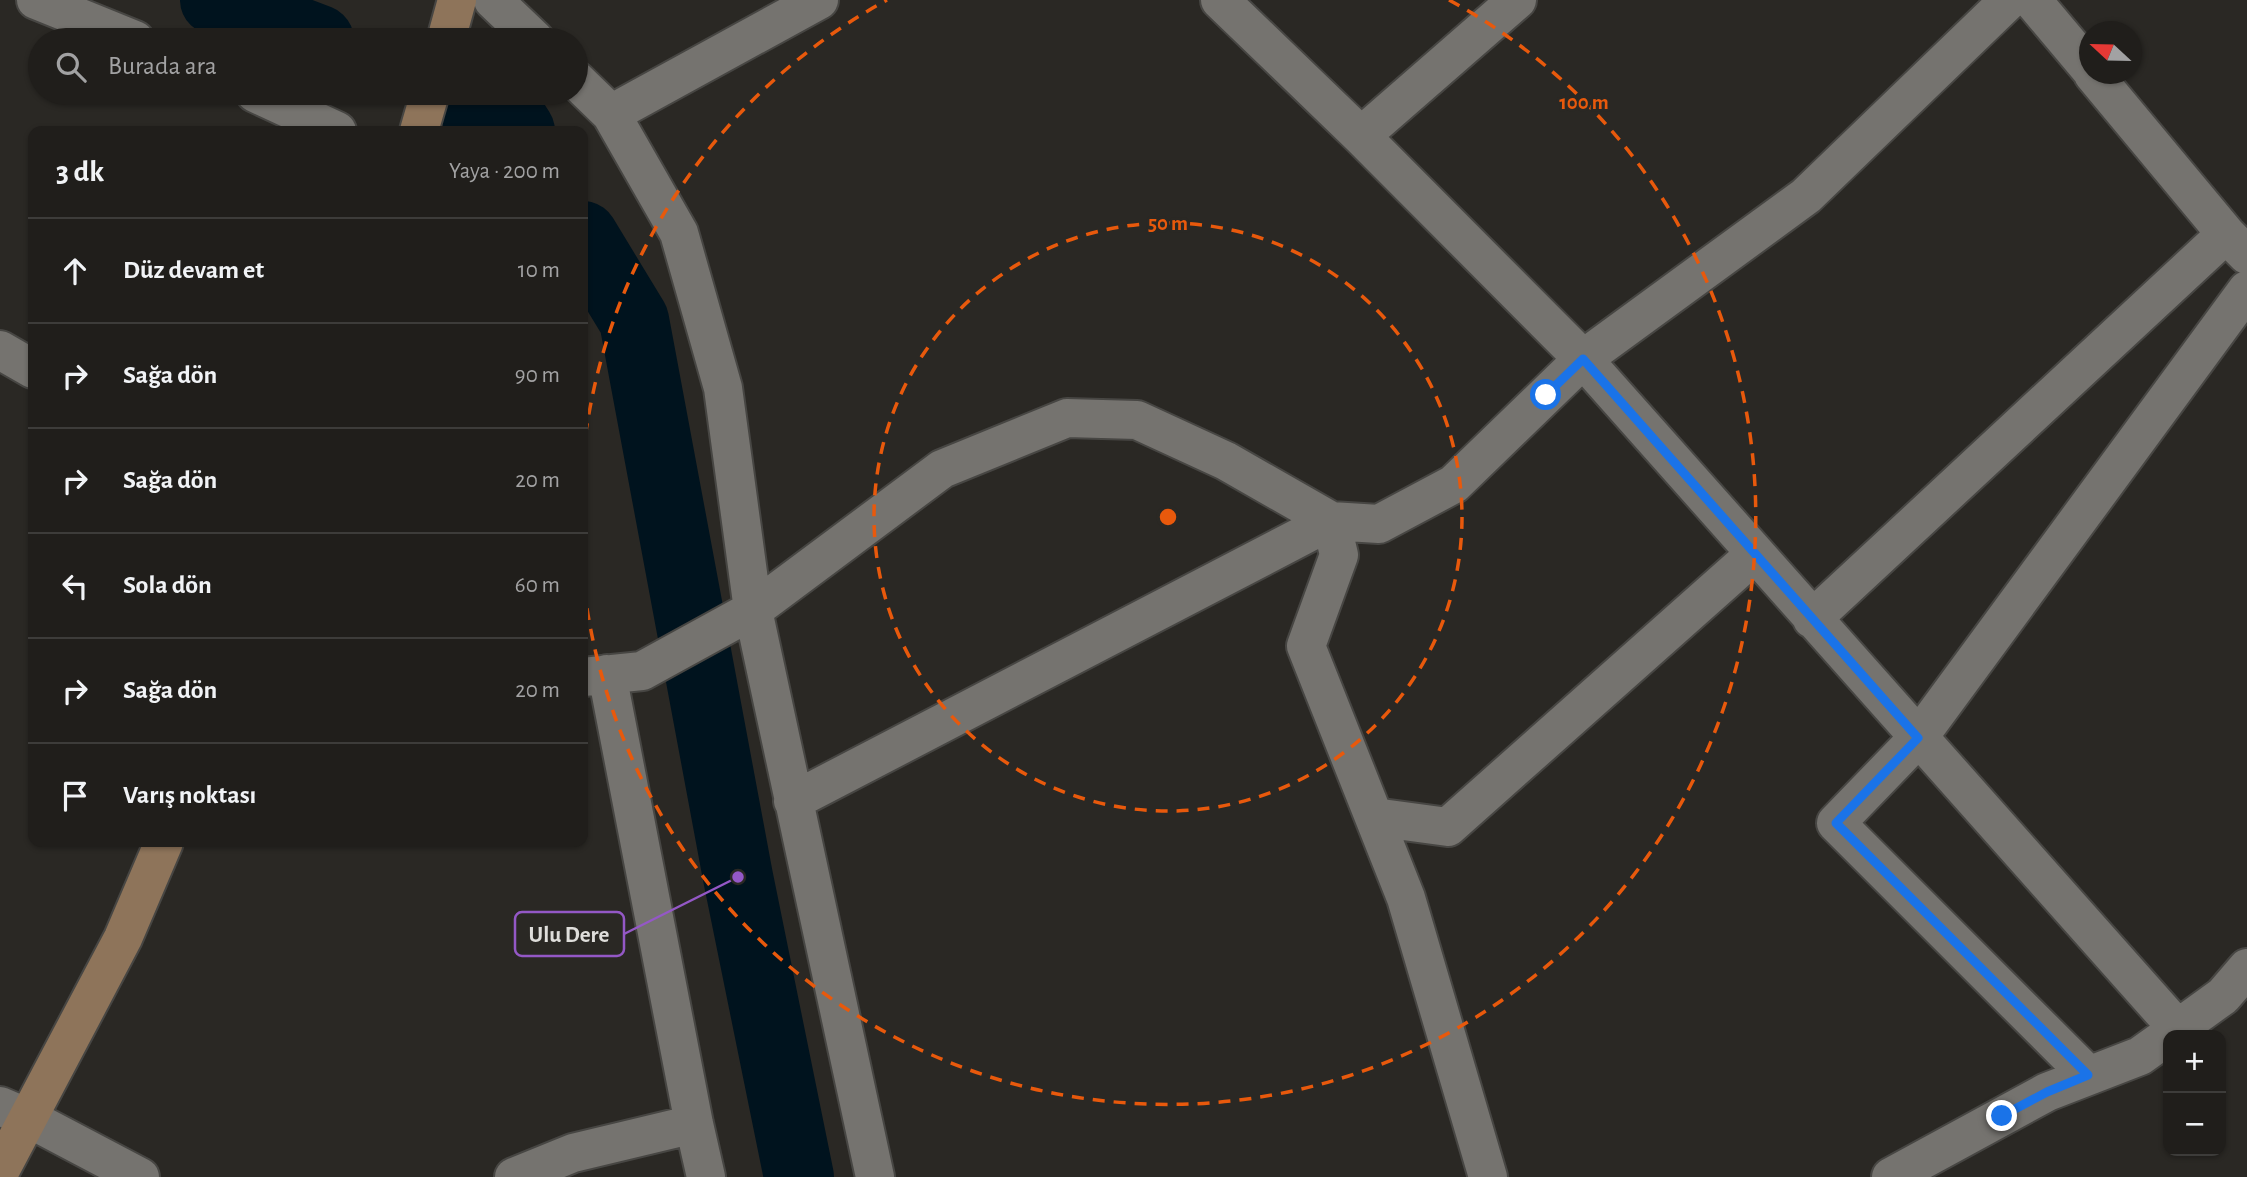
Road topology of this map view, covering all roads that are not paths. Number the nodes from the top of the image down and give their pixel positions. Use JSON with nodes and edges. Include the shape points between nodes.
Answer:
{"nodes":[{"id":1,"x":36,"y":0,"type":"edge"},
{"id":2,"x":493,"y":0,"type":"edge"},
{"id":3,"x":819,"y":0,"type":"edge"},
{"id":4,"x":1220,"y":0,"type":"edge"},
{"id":5,"x":1517,"y":0,"type":"edge"},
{"id":6,"x":2009,"y":0,"type":"edge"},
{"id":7,"x":2032,"y":0,"type":"edge"},
{"id":8,"x":105,"y":28,"type":"edge"},
{"id":9,"x":522,"y":28,"type":"edge"},
{"id":10,"x":2079,"y":56,"type":"edge"},
{"id":11,"x":2101,"y":84,"type":"edge"},
{"id":12,"x":588,"y":92,"type":"edge"},
{"id":13,"x":281,"y":105,"type":"edge"},
{"id":14,"x":427,"y":105,"type":"edge"},
{"id":15,"x":611,"y":114,"type":"junction"},
{"id":16,"x":326,"y":126,"type":"edge"},
{"id":17,"x":420,"y":126,"type":"edge"},
{"id":18,"x":1361,"y":136,"type":"junction"},
{"id":19,"x":2237,"y":245,"type":"edge"},
{"id":20,"x":2247,"y":290,"type":"edge"},
{"id":21,"x":0,"y":351,"type":"edge"},
{"id":22,"x":1583,"y":359,"type":"junction"},
{"id":23,"x":28,"y":366,"type":"edge"},
{"id":24,"x":1331,"y":521,"type":"junction"},
{"id":25,"x":1754,"y":555,"type":"junction"},
{"id":26,"x":1812,"y":619,"type":"junction"},
{"id":27,"x":737,"y":620,"type":"junction"},
{"id":28,"x":611,"y":674,"type":"edge"},
{"id":29,"x":1918,"y":738,"type":"junction"},
{"id":30,"x":793,"y":801,"type":"junction"},
{"id":31,"x":1374,"y":817,"type":"junction"},
{"id":32,"x":162,"y":847,"type":"edge"},
{"id":33,"x":2247,"y":968,"type":"edge"},
{"id":34,"x":2169,"y":1030,"type":"edge"},
{"id":35,"x":2176,"y":1030,"type":"edge"},
{"id":36,"x":2163,"y":1039,"type":"edge"},
{"id":37,"x":2088,"y":1075,"type":"junction"},
{"id":38,"x":14,"y":1112,"type":"edge"},
{"id":39,"x":694,"y":1124,"type":"junction"},
{"id":40,"x":0,"y":1171,"type":"edge"},
{"id":41,"x":141,"y":1177,"type":"edge"},
{"id":42,"x":513,"y":1177,"type":"edge"},
{"id":43,"x":706,"y":1177,"type":"edge"},
{"id":44,"x":875,"y":1177,"type":"edge"},
{"id":45,"x":1488,"y":1177,"type":"edge"},
{"id":46,"x":1891,"y":1177,"type":"edge"}],
"edges":[{"from":1,"to":8,"type":"street"},
{"from":2,"to":9,"type":"street"},
{"from":3,"to":15,"type":"street"},
{"from":4,"to":18,"type":"street"},
{"from":5,"to":18,"type":"street"},
{"from":6,"to":22,"type":"street","via":[[1806,196]]},
{"from":7,"to":10,"type":"street"},
{"from":11,"to":19,"type":"street"},
{"from":12,"to":15,"type":"street"},
{"from":13,"to":16,"type":"street"},
{"from":14,"to":17,"type":"main road"},
{"from":15,"to":27,"type":"street","via":[[679,233],[723,388]]},
{"from":18,"to":22,"type":"street"},
{"from":19,"to":26,"type":"street"},
{"from":20,"to":29,"type":"street"},
{"from":21,"to":23,"type":"street"},
{"from":22,"to":24,"type":"street","via":[[1454,484],[1378,524]]},
{"from":22,"to":25,"type":"street"},
{"from":24,"to":27,"type":"street","via":[[1226,461],[1138,420],[1067,418],[942,469]]},
{"from":24,"to":30,"type":"street"},
{"from":24,"to":31,"type":"street","via":[[1339,555],[1306,646]]},
{"from":25,"to":26,"type":"street"},
{"from":25,"to":31,"type":"street","via":[[1448,827]]},
{"from":26,"to":29,"type":"street"},
{"from":27,"to":28,"type":"street"},
{"from":27,"to":30,"type":"street"},
{"from":28,"to":39,"type":"street"},
{"from":29,"to":34,"type":"street"},
{"from":29,"to":37,"type":"street","via":[[1836,823]]},
{"from":30,"to":44,"type":"street"},
{"from":31,"to":45,"type":"street","via":[[1406,898]]},
{"from":32,"to":38,"type":"main road","via":[[123,938]]},
{"from":33,"to":35,"type":"street","via":[[2223,996]]},
{"from":36,"to":37,"type":"street","via":[[2140,1056]]},
{"from":37,"to":46,"type":"street","via":[[2047,1092]]},
{"from":38,"to":40,"type":"main road"},
{"from":38,"to":41,"type":"street"},
{"from":39,"to":42,"type":"street","via":[[573,1153]]},
{"from":39,"to":43,"type":"street"}]}
